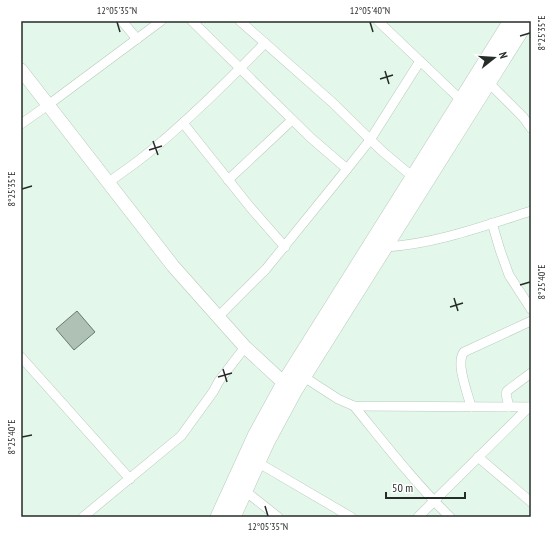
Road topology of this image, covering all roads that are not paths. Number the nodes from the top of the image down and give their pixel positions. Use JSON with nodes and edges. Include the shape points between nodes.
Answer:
{"nodes":[{"id":1,"x":122,"y":21,"type":"edge"},
{"id":2,"x":161,"y":21,"type":"edge"},
{"id":3,"x":192,"y":21,"type":"edge"},
{"id":4,"x":240,"y":21,"type":"edge"},
{"id":5,"x":378,"y":21,"type":"edge"},
{"id":6,"x":511,"y":21,"type":"edge"},
{"id":7,"x":527,"y":21,"type":"edge"},
{"id":8,"x":137,"y":39,"type":"junction"},
{"id":9,"x":266,"y":43,"type":"junction"},
{"id":10,"x":420,"y":61,"type":"junction"},
{"id":11,"x":240,"y":69,"type":"junction"},
{"id":12,"x":21,"y":70,"type":"edge"},
{"id":13,"x":489,"y":83,"type":"junction"},
{"id":14,"x":461,"y":100,"type":"junction"},
{"id":15,"x":48,"y":105,"type":"junction"},
{"id":16,"x":292,"y":120,"type":"junction"},
{"id":17,"x":183,"y":123,"type":"junction"},
{"id":18,"x":21,"y":124,"type":"edge"},
{"id":19,"x":531,"y":128,"type":"edge"},
{"id":20,"x":370,"y":140,"type":"junction"},
{"id":21,"x":347,"y":169,"type":"junction"},
{"id":22,"x":413,"y":177,"type":"junction"},
{"id":23,"x":228,"y":180,"type":"junction"},
{"id":24,"x":109,"y":182,"type":"junction"},
{"id":25,"x":531,"y":211,"type":"edge"},
{"id":26,"x":492,"y":223,"type":"junction"},
{"id":27,"x":285,"y":247,"type":"junction"},
{"id":28,"x":386,"y":247,"type":"junction"},
{"id":29,"x":531,"y":309,"type":"edge"},
{"id":30,"x":218,"y":317,"type":"junction"},
{"id":31,"x":531,"y":321,"type":"edge"},
{"id":32,"x":245,"y":347,"type":"junction"},
{"id":33,"x":21,"y":357,"type":"edge"},
{"id":34,"x":531,"y":373,"type":"edge"},
{"id":35,"x":304,"y":377,"type":"junction"},
{"id":36,"x":284,"y":383,"type":"junction"},
{"id":37,"x":354,"y":406,"type":"junction"},
{"id":38,"x":471,"y":407,"type":"junction"},
{"id":39,"x":509,"y":407,"type":"junction"},
{"id":40,"x":530,"y":407,"type":"edge"},
{"id":41,"x":478,"y":457,"type":"junction"},
{"id":42,"x":257,"y":462,"type":"junction"},
{"id":43,"x":130,"y":478,"type":"junction"},
{"id":44,"x":244,"y":490,"type":"junction"},
{"id":45,"x":433,"y":500,"type":"junction"},
{"id":46,"x":530,"y":500,"type":"edge"},
{"id":47,"x":83,"y":517,"type":"edge"},
{"id":48,"x":218,"y":517,"type":"edge"},
{"id":49,"x":233,"y":517,"type":"edge"},
{"id":50,"x":278,"y":517,"type":"edge"},
{"id":51,"x":351,"y":517,"type":"edge"},
{"id":52,"x":418,"y":517,"type":"edge"},
{"id":53,"x":450,"y":517,"type":"edge"}],
"edges":[{"from":1,"to":8,"type":"street"},
{"from":2,"to":8,"type":"street"},
{"from":3,"to":11,"type":"street"},
{"from":4,"to":9,"type":"street"},
{"from":5,"to":10,"type":"street"},
{"from":6,"to":14,"type":"highway"},
{"from":7,"to":13,"type":"highway"},
{"from":8,"to":15,"type":"street"},
{"from":9,"to":11,"type":"street"},
{"from":9,"to":20,"type":"street","via":[[333,102]]},
{"from":10,"to":14,"type":"street"},
{"from":10,"to":20,"type":"street"},
{"from":11,"to":16,"type":"street"},
{"from":11,"to":17,"type":"street"},
{"from":12,"to":15,"type":"main road"},
{"from":13,"to":19,"type":"street"},
{"from":13,"to":28,"type":"highway"},
{"from":14,"to":22,"type":"highway"},
{"from":15,"to":18,"type":"street"},
{"from":15,"to":24,"type":"main road"},
{"from":16,"to":21,"type":"street"},
{"from":16,"to":23,"type":"street"},
{"from":17,"to":23,"type":"street"},
{"from":17,"to":24,"type":"street"},
{"from":20,"to":21,"type":"street"},
{"from":20,"to":22,"type":"street"},
{"from":21,"to":27,"type":"street"},
{"from":22,"to":36,"type":"highway"},
{"from":23,"to":27,"type":"street"},
{"from":24,"to":30,"type":"main road","via":[[173,266]]},
{"from":25,"to":26,"type":"street"},
{"from":26,"to":28,"type":"street","via":[[406,246]]},
{"from":26,"to":29,"type":"street","via":[[509,275]]},
{"from":27,"to":30,"type":"street","via":[[266,270]]},
{"from":28,"to":35,"type":"highway"},
{"from":30,"to":32,"type":"main road"},
{"from":31,"to":38,"type":"street","via":[[461,355],[460,364]]},
{"from":32,"to":36,"type":"main road"},
{"from":32,"to":43,"type":"street","via":[[181,436]]},
{"from":33,"to":43,"type":"street"},
{"from":34,"to":39,"type":"street","via":[[507,391]]},
{"from":35,"to":37,"type":"street"},
{"from":35,"to":42,"type":"highway"},
{"from":36,"to":48,"type":"highway","via":[[255,436]]},
{"from":37,"to":38,"type":"street"},
{"from":37,"to":45,"type":"street"},
{"from":38,"to":39,"type":"street"},
{"from":39,"to":40,"type":"street"},
{"from":40,"to":41,"type":"street"},
{"from":41,"to":45,"type":"street"},
{"from":41,"to":46,"type":"street"},
{"from":42,"to":44,"type":"highway"},
{"from":42,"to":51,"type":"street"},
{"from":43,"to":47,"type":"street"},
{"from":44,"to":49,"type":"highway"},
{"from":44,"to":50,"type":"street"},
{"from":45,"to":52,"type":"street"},
{"from":45,"to":53,"type":"street"}]}
